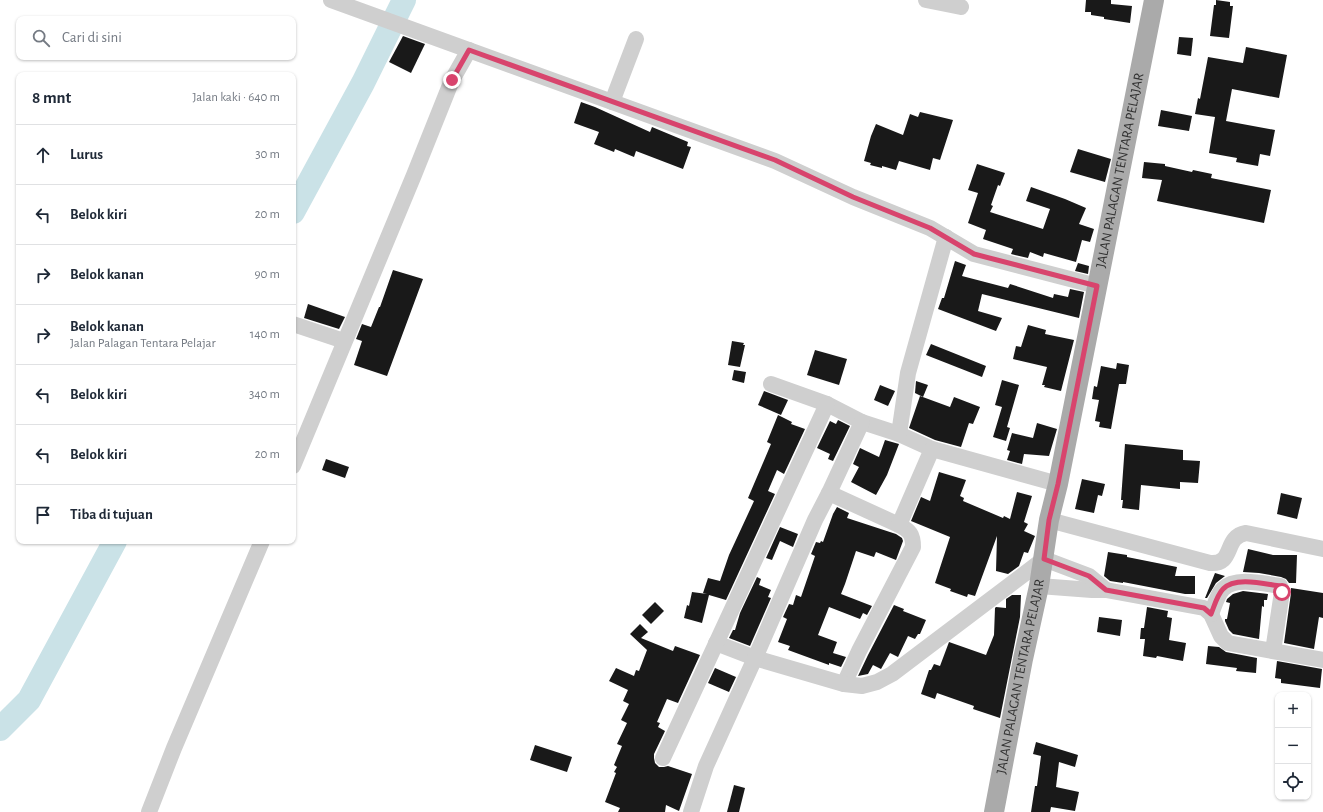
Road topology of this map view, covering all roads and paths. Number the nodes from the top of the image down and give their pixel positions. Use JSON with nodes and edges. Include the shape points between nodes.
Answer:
{"nodes":[{"id":1,"x":331,"y":0,"type":"edge"},
{"id":2,"x":926,"y":0,"type":"edge"},
{"id":3,"x":1154,"y":0,"type":"edge"},
{"id":4,"x":961,"y":7,"type":"dead end"},
{"id":5,"x":636,"y":39,"type":"dead end"},
{"id":6,"x":469,"y":50,"type":"junction"},
{"id":7,"x":612,"y":102,"type":"junction"},
{"id":8,"x":946,"y":237,"type":"junction"},
{"id":9,"x":1097,"y":286,"type":"junction"},
{"id":10,"x":296,"y":325,"type":"edge"},
{"id":11,"x":344,"y":341,"type":"junction"},
{"id":12,"x":771,"y":384,"type":"dead end"},
{"id":13,"x":827,"y":404,"type":"junction"},
{"id":14,"x":862,"y":422,"type":"junction"},
{"id":15,"x":899,"y":434,"type":"junction"},
{"id":16,"x":932,"y":449,"type":"junction"},
{"id":17,"x":296,"y":459,"type":"edge"},
{"id":18,"x":1058,"y":484,"type":"junction"},
{"id":19,"x":829,"y":493,"type":"junction"},
{"id":20,"x":1049,"y":520,"type":"junction"},
{"id":21,"x":899,"y":525,"type":"junction"},
{"id":22,"x":261,"y":544,"type":"edge"},
{"id":23,"x":1323,"y":549,"type":"edge"},
{"id":24,"x":1044,"y":559,"type":"junction"},
{"id":25,"x":1039,"y":586,"type":"junction"},
{"id":26,"x":1106,"y":590,"type":"junction"},
{"id":27,"x":1211,"y":614,"type":"junction"},
{"id":28,"x":716,"y":644,"type":"junction"},
{"id":29,"x":1273,"y":651,"type":"junction"},
{"id":30,"x":755,"y":658,"type":"junction"},
{"id":31,"x":1323,"y":660,"type":"edge"},
{"id":32,"x":844,"y":684,"type":"junction"},
{"id":33,"x":663,"y":758,"type":"dead end"},
{"id":34,"x":149,"y":812,"type":"edge"},
{"id":35,"x":691,"y":812,"type":"edge"},
{"id":36,"x":994,"y":812,"type":"edge"}],
"edges":[{"from":1,"to":6,"type":"street"},
{"from":2,"to":4,"type":"street"},
{"from":3,"to":9,"type":"main road","name":"JALAN PALAGAN TENTARA PELAJAR"},
{"from":5,"to":7,"type":"street"},
{"from":6,"to":7,"type":"street"},
{"from":6,"to":11,"type":"street","via":[[452,80]]},
{"from":7,"to":8,"type":"street","via":[[775,160]]},
{"from":8,"to":9,"type":"street","via":[[974,254]]},
{"from":8,"to":15,"type":"street","via":[[908,373]]},
{"from":9,"to":18,"type":"main road","name":"JALAN PALAGAN TENTARA PELAJAR"},
{"from":10,"to":11,"type":"street"},
{"from":11,"to":17,"type":"street"},
{"from":12,"to":13,"type":"street"},
{"from":13,"to":14,"type":"street"},
{"from":13,"to":28,"type":"street"},
{"from":14,"to":15,"type":"street"},
{"from":14,"to":19,"type":"street"},
{"from":15,"to":16,"type":"street"},
{"from":16,"to":18,"type":"street"},
{"from":16,"to":21,"type":"street"},
{"from":18,"to":20,"type":"main road","name":"JALAN PALAGAN TENTARA PELAJAR"},
{"from":19,"to":21,"type":"street"},
{"from":19,"to":30,"type":"street"},
{"from":20,"to":23,"type":"street","via":[[1217,563],[1223,560],[1239,534],[1246,533]]},
{"from":20,"to":24,"type":"main road","name":"JALAN PALAGAN TENTARA PELAJAR"},
{"from":21,"to":32,"type":"street","via":[[913,538],[913,547]]},
{"from":22,"to":34,"type":"street"},
{"from":24,"to":25,"type":"main road","name":"JALAN PALAGAN TENTARA PELAJAR"},
{"from":24,"to":26,"type":"street","via":[[1089,576]]},
{"from":24,"to":32,"type":"street","via":[[892,674],[862,686]]},
{"from":25,"to":26,"type":"street"},
{"from":25,"to":36,"type":"main road","name":"JALAN PALAGAN TENTARA PELAJAR"},
{"from":26,"to":27,"type":"street","via":[[1204,608]]},
{"from":27,"to":29,"type":"street","via":[[1221,636],[1228,643]]},
{"from":27,"to":29,"type":"street","via":[[1226,586],[1248,582],[1280,586],[1282,592]]},
{"from":28,"to":30,"type":"street"},
{"from":28,"to":33,"type":"street"},
{"from":29,"to":31,"type":"street"},
{"from":30,"to":32,"type":"street"},
{"from":30,"to":35,"type":"street","via":[[706,766]]}]}
